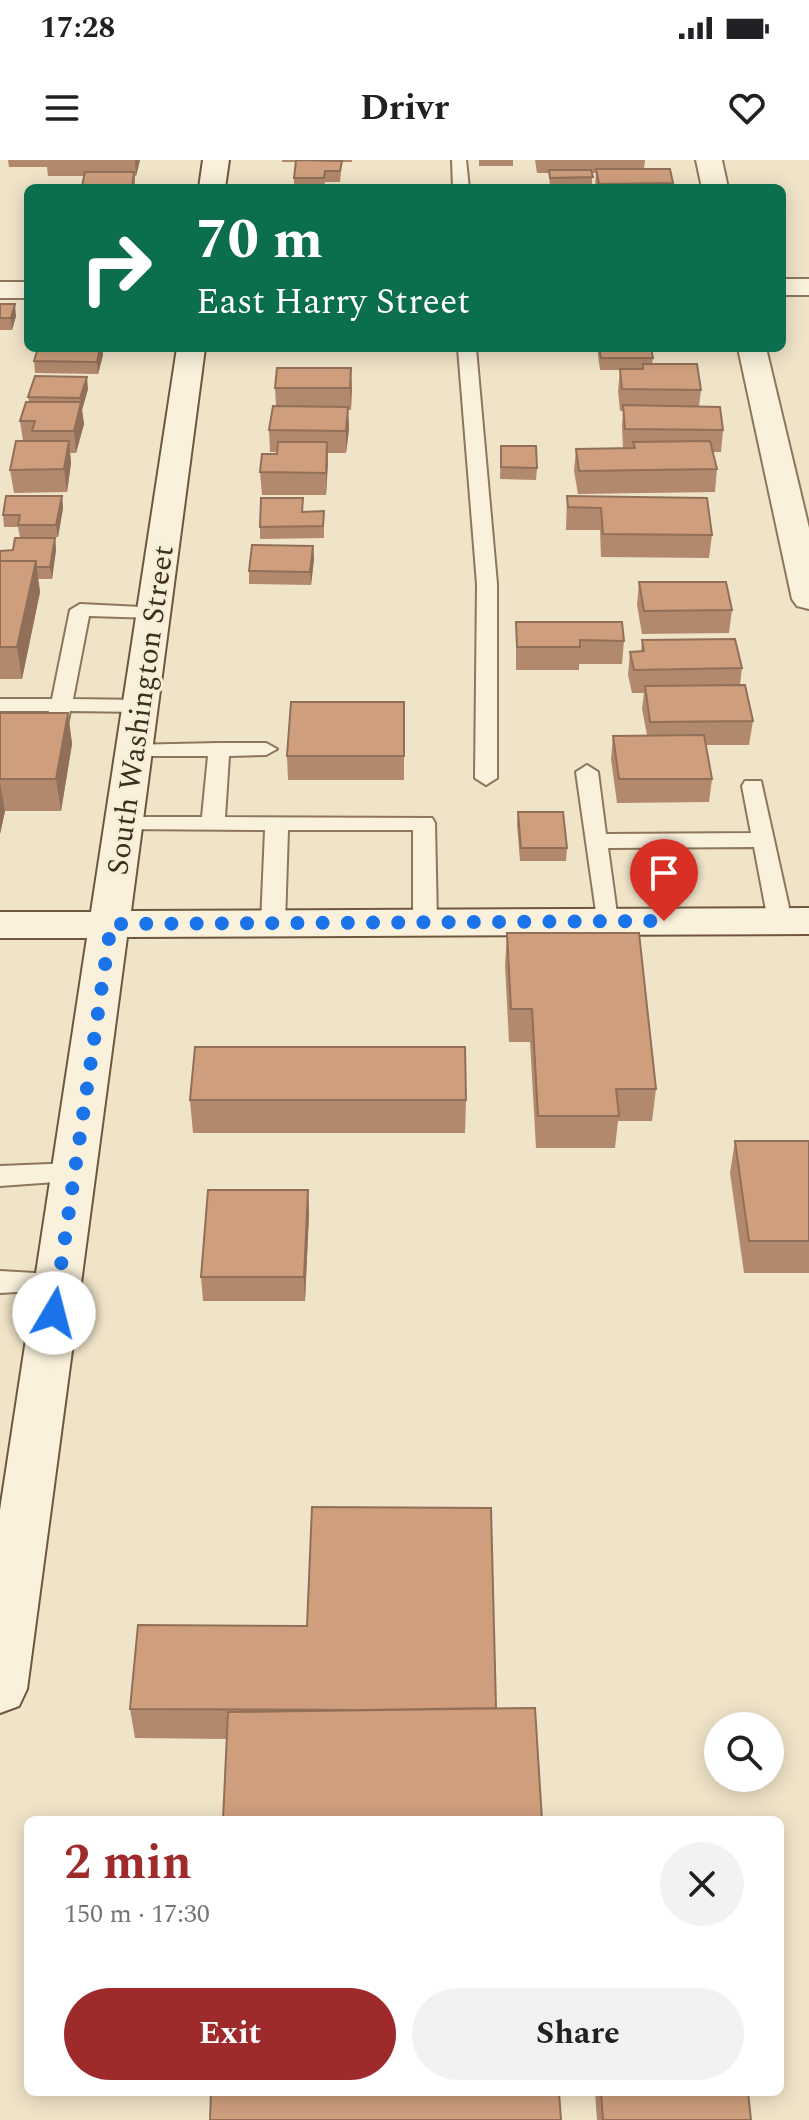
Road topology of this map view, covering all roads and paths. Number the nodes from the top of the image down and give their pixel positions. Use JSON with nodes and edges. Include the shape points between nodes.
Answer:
{"nodes":[{"id":1,"x":216,"y":160,"type":"edge"},
{"id":2,"x":459,"y":160,"type":"edge"},
{"id":3,"x":709,"y":160,"type":"edge"},
{"id":4,"x":213,"y":184,"type":"edge"},
{"id":5,"x":461,"y":184,"type":"edge"},
{"id":6,"x":714,"y":184,"type":"edge"},
{"id":7,"x":786,"y":287,"type":"edge"},
{"id":8,"x":809,"y":287,"type":"edge"},
{"id":9,"x":0,"y":290,"type":"edge"},
{"id":10,"x":24,"y":290,"type":"edge"},
{"id":11,"x":190,"y":352,"type":"edge"},
{"id":12,"x":467,"y":352,"type":"edge"},
{"id":13,"x":753,"y":352,"type":"edge"},
{"id":14,"x":809,"y":599,"type":"edge"},
{"id":15,"x":154,"y":612,"type":"junction"},
{"id":16,"x":0,"y":705,"type":"edge"},
{"id":17,"x":61,"y":705,"type":"junction"},
{"id":18,"x":141,"y":706,"type":"junction"},
{"id":19,"x":0,"y":729,"type":"edge"},
{"id":20,"x":219,"y":749,"type":"junction"},
{"id":21,"x":266,"y":749,"type":"dead end"},
{"id":22,"x":135,"y":750,"type":"junction"},
{"id":23,"x":587,"y":772,"type":"dead end"},
{"id":24,"x":486,"y":778,"type":"dead end"},
{"id":25,"x":753,"y":786,"type":"dead end"},
{"id":26,"x":124,"y":824,"type":"junction"},
{"id":27,"x":213,"y":824,"type":"junction"},
{"id":28,"x":277,"y":824,"type":"junction"},
{"id":29,"x":764,"y":840,"type":"junction"},
{"id":30,"x":596,"y":841,"type":"junction"},
{"id":31,"x":606,"y":921,"type":"junction"},
{"id":32,"x":795,"y":921,"type":"edge"},
{"id":33,"x":425,"y":922,"type":"junction"},
{"id":34,"x":273,"y":923,"type":"junction"},
{"id":35,"x":111,"y":924,"type":"junction"},
{"id":36,"x":0,"y":925,"type":"edge"},
{"id":37,"x":74,"y":1173,"type":"junction"},
{"id":38,"x":0,"y":1176,"type":"edge"},
{"id":39,"x":0,"y":1282,"type":"edge"},
{"id":40,"x":59,"y":1282,"type":"junction"},
{"id":41,"x":4,"y":1628,"type":"edge"},
{"id":42,"x":0,"y":1689,"type":"edge"}],
"edges":[{"from":1,"to":4,"type":"street"},
{"from":2,"to":5,"type":"lane"},
{"from":3,"to":6,"type":"street"},
{"from":7,"to":8,"type":"street"},
{"from":9,"to":10,"type":"street"},
{"from":11,"to":15,"type":"street","name":"South Washington Street"},
{"from":12,"to":24,"type":"lane","via":[[487,584]]},
{"from":13,"to":14,"type":"street"},
{"from":15,"to":17,"type":"lane","via":[[80,610]]},
{"from":15,"to":18,"type":"street","name":"South Washington Street"},
{"from":16,"to":17,"type":"lane"},
{"from":17,"to":18,"type":"lane"},
{"from":17,"to":19,"type":"lane","via":[[55,729]]},
{"from":18,"to":22,"type":"street","name":"South Washington Street"},
{"from":20,"to":21,"type":"lane"},
{"from":20,"to":22,"type":"lane"},
{"from":20,"to":27,"type":"lane"},
{"from":22,"to":26,"type":"street","name":"South Washington Street"},
{"from":23,"to":30,"type":"lane"},
{"from":25,"to":29,"type":"lane"},
{"from":26,"to":27,"type":"lane"},
{"from":26,"to":35,"type":"street","name":"South Washington Street"},
{"from":27,"to":28,"type":"lane"},
{"from":28,"to":33,"type":"lane","via":[[424,823]]},
{"from":28,"to":34,"type":"lane"},
{"from":29,"to":30,"type":"lane"},
{"from":29,"to":32,"type":"lane"},
{"from":30,"to":31,"type":"lane"},
{"from":31,"to":32,"type":"street"},
{"from":31,"to":33,"type":"street"},
{"from":33,"to":34,"type":"street"},
{"from":34,"to":35,"type":"street"},
{"from":35,"to":36,"type":"street"},
{"from":35,"to":37,"type":"street","name":"South Washington Street"},
{"from":37,"to":38,"type":"lane"},
{"from":37,"to":40,"type":"street","name":"South Washington Street"},
{"from":39,"to":40,"type":"lane"},
{"from":40,"to":41,"type":"street","name":"South Washington Street"},
{"from":41,"to":42,"type":"street","name":"South Washington Street"}]}
